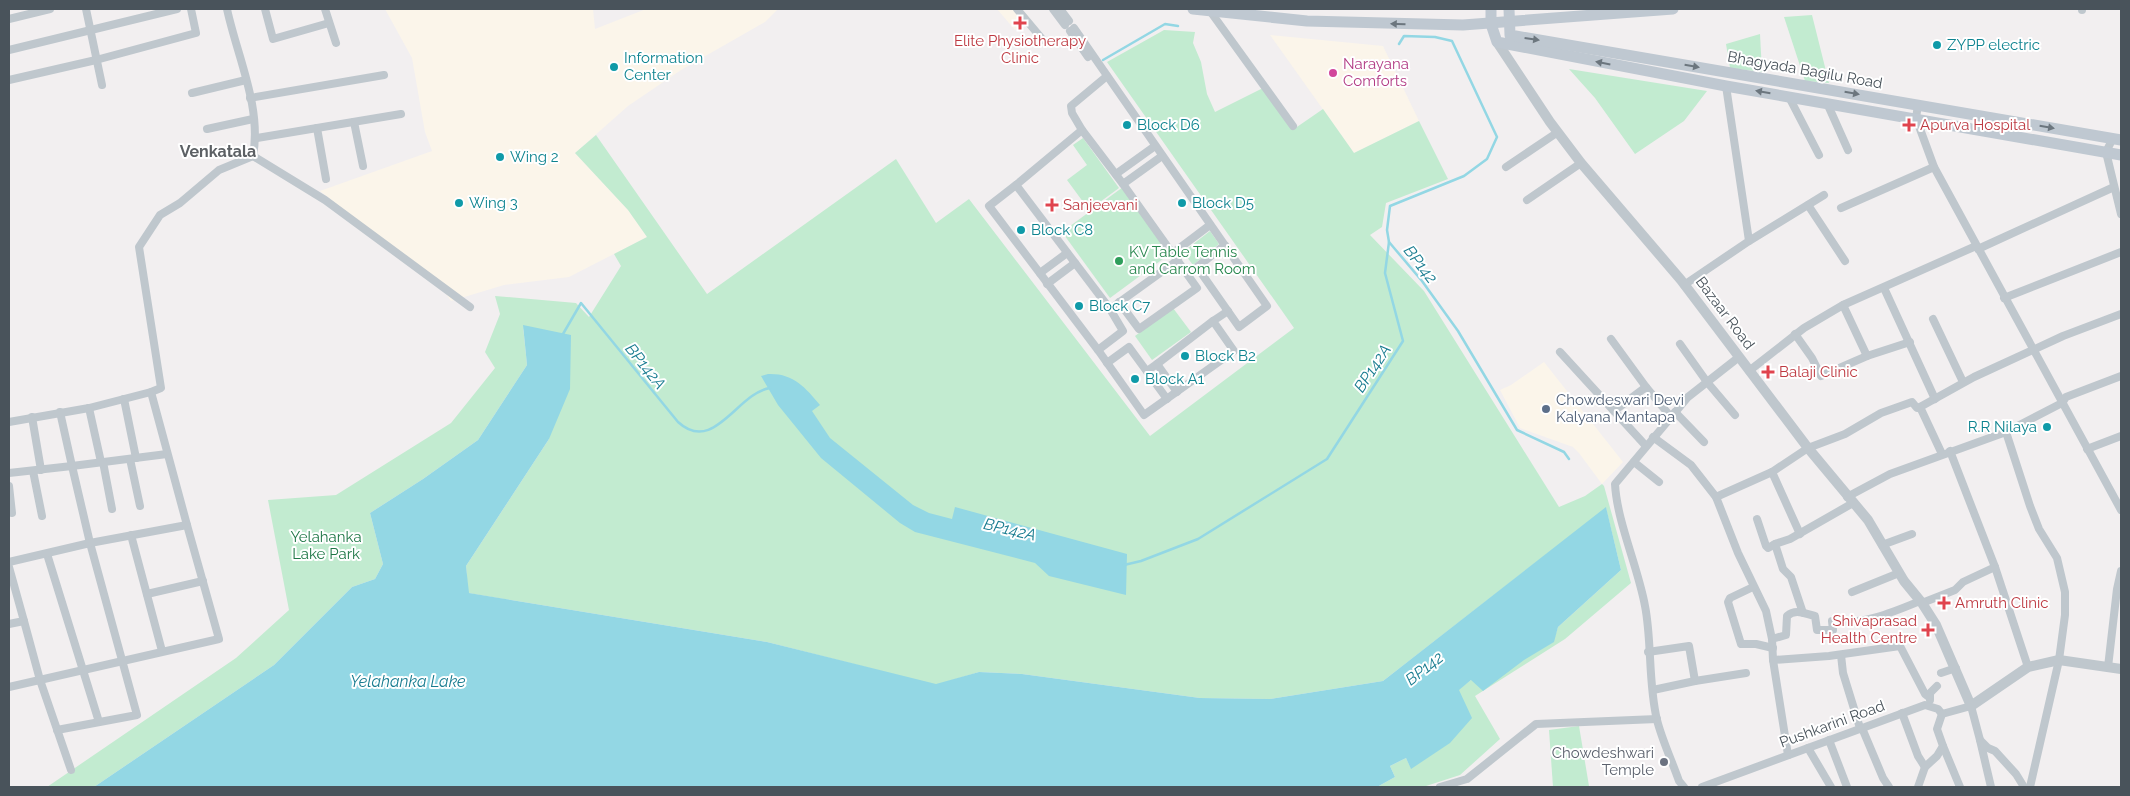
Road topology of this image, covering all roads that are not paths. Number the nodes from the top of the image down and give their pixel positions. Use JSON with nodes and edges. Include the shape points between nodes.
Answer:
{"nodes":[{"id":1,"x":50,"y":9,"type":"edge"},
{"id":2,"x":86,"y":9,"type":"edge"},
{"id":3,"x":177,"y":9,"type":"edge"},
{"id":4,"x":191,"y":9,"type":"edge"},
{"id":5,"x":227,"y":9,"type":"edge"},
{"id":6,"x":265,"y":9,"type":"edge"},
{"id":7,"x":325,"y":9,"type":"edge"},
{"id":8,"x":1017,"y":9,"type":"edge"},
{"id":9,"x":1054,"y":9,"type":"edge"},
{"id":10,"x":1060,"y":9,"type":"edge"},
{"id":11,"x":1193,"y":9,"type":"edge"},
{"id":12,"x":1491,"y":9,"type":"edge"},
{"id":13,"x":1509,"y":9,"type":"edge"},
{"id":14,"x":1673,"y":9,"type":"edge"},
{"id":15,"x":1218,"y":11,"type":"edge"},
{"id":16,"x":9,"y":19,"type":"edge"},
{"id":17,"x":1509,"y":22,"type":"junction"},
{"id":18,"x":329,"y":23,"type":"junction"},
{"id":19,"x":1070,"y":26,"type":"junction"},
{"id":20,"x":90,"y":29,"type":"junction"},
{"id":21,"x":1500,"y":38,"type":"junction"},
{"id":22,"x":1043,"y":40,"type":"dead end"},
{"id":23,"x":336,"y":43,"type":"dead end"},
{"id":24,"x":9,"y":50,"type":"edge"},
{"id":25,"x":96,"y":60,"type":"junction"},
{"id":26,"x":384,"y":75,"type":"dead end"},
{"id":27,"x":1105,"y":78,"type":"junction"},
{"id":28,"x":9,"y":80,"type":"edge"},
{"id":29,"x":246,"y":80,"type":"junction"},
{"id":30,"x":102,"y":85,"type":"dead end"},
{"id":31,"x":1726,"y":86,"type":"junction"},
{"id":32,"x":192,"y":93,"type":"dead end"},
{"id":33,"x":1789,"y":96,"type":"junction"},
{"id":34,"x":250,"y":98,"type":"junction"},
{"id":35,"x":1827,"y":103,"type":"junction"},
{"id":36,"x":1918,"y":105,"type":"junction"},
{"id":37,"x":401,"y":114,"type":"dead end"},
{"id":38,"x":1916,"y":118,"type":"junction"},
{"id":39,"x":254,"y":119,"type":"junction"},
{"id":40,"x":354,"y":122,"type":"junction"},
{"id":41,"x":1293,"y":126,"type":"dead end"},
{"id":42,"x":316,"y":128,"type":"junction"},
{"id":43,"x":206,"y":129,"type":"dead end"},
{"id":44,"x":1082,"y":130,"type":"junction"},
{"id":45,"x":1558,"y":132,"type":"junction"},
{"id":46,"x":257,"y":138,"type":"junction"},
{"id":47,"x":2117,"y":139,"type":"edge"},
{"id":48,"x":1155,"y":146,"type":"junction"},
{"id":49,"x":1848,"y":150,"type":"dead end"},
{"id":50,"x":2106,"y":152,"type":"junction"},
{"id":51,"x":2121,"y":155,"type":"edge"},
{"id":52,"x":253,"y":156,"type":"junction"},
{"id":53,"x":1162,"y":156,"type":"junction"},
{"id":54,"x":1819,"y":156,"type":"dead end"},
{"id":55,"x":1581,"y":163,"type":"junction"},
{"id":56,"x":363,"y":166,"type":"dead end"},
{"id":57,"x":1934,"y":166,"type":"junction"},
{"id":58,"x":1506,"y":167,"type":"dead end"},
{"id":59,"x":1116,"y":174,"type":"junction"},
{"id":60,"x":326,"y":179,"type":"dead end"},
{"id":61,"x":1123,"y":184,"type":"junction"},
{"id":62,"x":1016,"y":185,"type":"junction"},
{"id":63,"x":2114,"y":187,"type":"junction"},
{"id":64,"x":1824,"y":195,"type":"dead end"},
{"id":65,"x":1528,"y":200,"type":"dead end"},
{"id":66,"x":1808,"y":205,"type":"junction"},
{"id":67,"x":1841,"y":208,"type":"dead end"},
{"id":68,"x":2121,"y":214,"type":"edge"},
{"id":69,"x":1210,"y":225,"type":"junction"},
{"id":70,"x":1749,"y":241,"type":"junction"},
{"id":71,"x":1225,"y":246,"type":"junction"},
{"id":72,"x":1977,"y":248,"type":"junction"},
{"id":73,"x":2121,"y":252,"type":"edge"},
{"id":74,"x":1067,"y":253,"type":"junction"},
{"id":75,"x":1173,"y":253,"type":"junction"},
{"id":76,"x":1178,"y":260,"type":"junction"},
{"id":77,"x":1845,"y":261,"type":"dead end"},
{"id":78,"x":1075,"y":263,"type":"junction"},
{"id":79,"x":1040,"y":273,"type":"junction"},
{"id":80,"x":1047,"y":284,"type":"junction"},
{"id":81,"x":1684,"y":285,"type":"junction"},
{"id":82,"x":1884,"y":288,"type":"junction"},
{"id":83,"x":2004,"y":298,"type":"junction"},
{"id":84,"x":1119,"y":302,"type":"junction"},
{"id":85,"x":1844,"y":305,"type":"junction"},
{"id":86,"x":470,"y":307,"type":"dead end"},
{"id":87,"x":1110,"y":309,"type":"junction"},
{"id":88,"x":1228,"y":311,"type":"junction"},
{"id":89,"x":2121,"y":314,"type":"edge"},
{"id":90,"x":1933,"y":318,"type":"dead end"},
{"id":91,"x":1213,"y":322,"type":"junction"},
{"id":92,"x":1795,"y":334,"type":"junction"},
{"id":93,"x":1611,"y":339,"type":"dead end"},
{"id":94,"x":1910,"y":342,"type":"junction"},
{"id":95,"x":1680,"y":344,"type":"dead end"},
{"id":96,"x":2034,"y":349,"type":"junction"},
{"id":97,"x":1098,"y":350,"type":"junction"},
{"id":98,"x":1560,"y":352,"type":"dead end"},
{"id":99,"x":1867,"y":356,"type":"junction"},
{"id":100,"x":1739,"y":357,"type":"junction"},
{"id":101,"x":1107,"y":363,"type":"junction"},
{"id":102,"x":1157,"y":364,"type":"junction"},
{"id":103,"x":1147,"y":371,"type":"junction"},
{"id":104,"x":1749,"y":371,"type":"junction"},
{"id":105,"x":2121,"y":376,"type":"edge"},
{"id":106,"x":1707,"y":382,"type":"junction"},
{"id":107,"x":1963,"y":382,"type":"junction"},
{"id":108,"x":1646,"y":387,"type":"junction"},
{"id":109,"x":151,"y":392,"type":"junction"},
{"id":110,"x":1177,"y":392,"type":"junction"},
{"id":111,"x":124,"y":399,"type":"junction"},
{"id":112,"x":1935,"y":399,"type":"junction"},
{"id":113,"x":1167,"y":400,"type":"junction"},
{"id":114,"x":2062,"y":403,"type":"junction"},
{"id":115,"x":1920,"y":407,"type":"junction"},
{"id":116,"x":89,"y":408,"type":"junction"},
{"id":117,"x":1614,"y":411,"type":"junction"},
{"id":118,"x":60,"y":412,"type":"junction"},
{"id":119,"x":1673,"y":414,"type":"junction"},
{"id":120,"x":1734,"y":415,"type":"dead end"},
{"id":121,"x":32,"y":417,"type":"junction"},
{"id":122,"x":9,"y":422,"type":"edge"},
{"id":123,"x":2006,"y":432,"type":"junction"},
{"id":124,"x":2121,"y":436,"type":"edge"},
{"id":125,"x":1654,"y":437,"type":"junction"},
{"id":126,"x":1704,"y":442,"type":"dead end"},
{"id":127,"x":1646,"y":446,"type":"junction"},
{"id":128,"x":1808,"y":448,"type":"junction"},
{"id":129,"x":2087,"y":448,"type":"junction"},
{"id":130,"x":1946,"y":453,"type":"junction"},
{"id":131,"x":167,"y":454,"type":"junction"},
{"id":132,"x":133,"y":458,"type":"junction"},
{"id":133,"x":102,"y":462,"type":"junction"},
{"id":134,"x":1634,"y":462,"type":"junction"},
{"id":135,"x":72,"y":466,"type":"junction"},
{"id":136,"x":37,"y":470,"type":"junction"},
{"id":137,"x":1772,"y":472,"type":"junction"},
{"id":138,"x":9,"y":473,"type":"edge"},
{"id":139,"x":1658,"y":482,"type":"dead end"},
{"id":140,"x":9,"y":486,"type":"edge"},
{"id":141,"x":2121,"y":492,"type":"edge"},
{"id":142,"x":2114,"y":496,"type":"junction"},
{"id":143,"x":1716,"y":497,"type":"junction"},
{"id":144,"x":1850,"y":500,"type":"junction"},
{"id":145,"x":140,"y":506,"type":"dead end"},
{"id":146,"x":112,"y":509,"type":"dead end"},
{"id":147,"x":2121,"y":510,"type":"edge"},
{"id":148,"x":12,"y":513,"type":"dead end"},
{"id":149,"x":42,"y":516,"type":"dead end"},
{"id":150,"x":1757,"y":519,"type":"dead end"},
{"id":151,"x":187,"y":525,"type":"junction"},
{"id":152,"x":1800,"y":534,"type":"junction"},
{"id":153,"x":1912,"y":534,"type":"dead end"},
{"id":154,"x":131,"y":535,"type":"junction"},
{"id":155,"x":90,"y":543,"type":"junction"},
{"id":156,"x":1775,"y":544,"type":"junction"},
{"id":157,"x":1882,"y":545,"type":"junction"},
{"id":158,"x":47,"y":554,"type":"junction"},
{"id":159,"x":9,"y":562,"type":"edge"},
{"id":160,"x":1995,"y":566,"type":"junction"},
{"id":161,"x":9,"y":567,"type":"edge"},
{"id":162,"x":2121,"y":570,"type":"edge"},
{"id":163,"x":1899,"y":573,"type":"junction"},
{"id":164,"x":203,"y":581,"type":"junction"},
{"id":165,"x":1754,"y":587,"type":"junction"},
{"id":166,"x":1852,"y":592,"type":"dead end"},
{"id":167,"x":147,"y":594,"type":"junction"},
{"id":168,"x":1921,"y":602,"type":"junction"},
{"id":169,"x":1803,"y":613,"type":"junction"},
{"id":170,"x":24,"y":621,"type":"junction"},
{"id":171,"x":9,"y":624,"type":"edge"},
{"id":172,"x":1772,"y":643,"type":"junction"},
{"id":173,"x":162,"y":651,"type":"junction"},
{"id":174,"x":1648,"y":652,"type":"junction"},
{"id":175,"x":1841,"y":655,"type":"junction"},
{"id":176,"x":1773,"y":660,"type":"junction"},
{"id":177,"x":2059,"y":660,"type":"junction"},
{"id":178,"x":122,"y":661,"type":"junction"},
{"id":179,"x":2028,"y":667,"type":"junction"},
{"id":180,"x":2108,"y":667,"type":"junction"},
{"id":181,"x":1956,"y":668,"type":"junction"},
{"id":182,"x":84,"y":670,"type":"junction"},
{"id":183,"x":2121,"y":670,"type":"edge"},
{"id":184,"x":1746,"y":673,"type":"dead end"},
{"id":185,"x":1941,"y":673,"type":"dead end"},
{"id":186,"x":40,"y":680,"type":"junction"},
{"id":187,"x":1695,"y":681,"type":"junction"},
{"id":188,"x":1938,"y":686,"type":"dead end"},
{"id":189,"x":9,"y":687,"type":"edge"},
{"id":190,"x":1653,"y":690,"type":"junction"},
{"id":191,"x":1930,"y":697,"type":"junction"},
{"id":192,"x":1971,"y":706,"type":"junction"},
{"id":193,"x":1931,"y":708,"type":"junction"},
{"id":194,"x":1902,"y":713,"type":"junction"},
{"id":195,"x":1942,"y":714,"type":"junction"},
{"id":196,"x":1657,"y":719,"type":"junction"},
{"id":197,"x":99,"y":722,"type":"junction"},
{"id":198,"x":1861,"y":728,"type":"junction"},
{"id":199,"x":57,"y":730,"type":"junction"},
{"id":200,"x":1829,"y":740,"type":"junction"},
{"id":201,"x":1980,"y":740,"type":"junction"},
{"id":202,"x":1943,"y":746,"type":"junction"},
{"id":203,"x":1808,"y":748,"type":"junction"},
{"id":204,"x":1788,"y":755,"type":"junction"},
{"id":205,"x":1925,"y":767,"type":"junction"},
{"id":206,"x":71,"y":770,"type":"dead end"},
{"id":207,"x":1920,"y":786,"type":"edge"},
{"id":208,"x":1440,"y":787,"type":"edge"},
{"id":209,"x":1684,"y":787,"type":"edge"},
{"id":210,"x":1702,"y":787,"type":"edge"},
{"id":211,"x":1831,"y":787,"type":"edge"},
{"id":212,"x":1846,"y":787,"type":"edge"},
{"id":213,"x":1889,"y":787,"type":"edge"},
{"id":214,"x":1960,"y":787,"type":"edge"},
{"id":215,"x":1991,"y":787,"type":"edge"},
{"id":216,"x":2024,"y":787,"type":"edge"},
{"id":217,"x":2030,"y":787,"type":"edge"}],
"edges":[{"from":1,"to":16,"type":"street"},
{"from":2,"to":20,"type":"street"},
{"from":3,"to":20,"type":"street"},
{"from":4,"to":25,"type":"street","via":[[196,34]]},
{"from":5,"to":29,"type":"street"},
{"from":6,"to":18,"type":"street","via":[[273,39]]},
{"from":7,"to":18,"type":"street"},
{"from":8,"to":22,"type":"street"},
{"from":9,"to":19,"type":"street"},
{"from":10,"to":19,"type":"street"},
{"from":11,"to":15,"type":"main road"},
{"from":12,"to":21,"type":"main road"},
{"from":13,"to":17,"type":"main road"},
{"from":14,"to":17,"type":"main road"},
{"from":21,"to":15,"type":"main road","one_way":true,"via":[[1458,25],[1307,21]]},
{"from":15,"to":41,"type":"street"},
{"from":17,"to":21,"type":"main road"},
{"from":17,"to":21,"type":"main road"},
{"from":18,"to":23,"type":"street"},
{"from":19,"to":27,"type":"street"},
{"from":20,"to":24,"type":"street"},
{"from":20,"to":25,"type":"street"},
{"from":31,"to":21,"type":"main road","name":"Bhagyada Bagilu Road","one_way":true,"via":[[1527,49]]},
{"from":21,"to":36,"type":"main road","name":"Bhagyada Bagilu Road","one_way":true},
{"from":21,"to":45,"type":"street","name":"Bazaar Road"},
{"from":25,"to":28,"type":"street"},
{"from":25,"to":30,"type":"street"},
{"from":26,"to":34,"type":"street"},
{"from":27,"to":44,"type":"street","via":[[1071,106]]},
{"from":27,"to":48,"type":"street"},
{"from":29,"to":32,"type":"street"},
{"from":29,"to":34,"type":"street"},
{"from":33,"to":31,"type":"main road","name":"Bhagyada Bagilu Road","one_way":true},
{"from":31,"to":70,"type":"street"},
{"from":33,"to":35,"type":"main road","name":"Bhagyada Bagilu Road"},
{"from":33,"to":54,"type":"street"},
{"from":34,"to":39,"type":"street"},
{"from":35,"to":38,"type":"main road","name":"Bhagyada Bagilu Road"},
{"from":35,"to":49,"type":"street"},
{"from":36,"to":38,"type":"street"},
{"from":36,"to":47,"type":"main road","name":"Bhagyada Bagilu Road","one_way":true},
{"from":37,"to":40,"type":"street"},
{"from":38,"to":50,"type":"main road","name":"Bhagyada Bagilu Road"},
{"from":38,"to":57,"type":"street"},
{"from":39,"to":43,"type":"street"},
{"from":39,"to":46,"type":"street"},
{"from":40,"to":42,"type":"street"},
{"from":40,"to":56,"type":"street"},
{"from":42,"to":46,"type":"street"},
{"from":42,"to":60,"type":"street"},
{"from":44,"to":59,"type":"street"},
{"from":44,"to":62,"type":"street"},
{"from":45,"to":55,"type":"street","name":"Bazaar Road"},
{"from":45,"to":58,"type":"street"},
{"from":46,"to":52,"type":"street"},
{"from":47,"to":50,"type":"street"},
{"from":48,"to":53,"type":"street"},
{"from":48,"to":59,"type":"street"},
{"from":50,"to":51,"type":"main road","name":"Bhagyada Bagilu Road"},
{"from":50,"to":63,"type":"street"},
{"from":52,"to":86,"type":"street","via":[[325,200]]},
{"from":52,"to":109,"type":"street","via":[[219,170],[160,215],[139,247],[161,388]]},
{"from":53,"to":61,"type":"street"},
{"from":53,"to":69,"type":"street"},
{"from":55,"to":65,"type":"street"},
{"from":55,"to":81,"type":"street","name":"Bazaar Road"},
{"from":57,"to":67,"type":"street"},
{"from":57,"to":72,"type":"street"},
{"from":59,"to":61,"type":"street"},
{"from":61,"to":75,"type":"street"},
{"from":62,"to":74,"type":"street"},
{"from":62,"to":79,"type":"street","via":[[989,207]]},
{"from":63,"to":68,"type":"street"},
{"from":63,"to":72,"type":"street"},
{"from":64,"to":66,"type":"street"},
{"from":66,"to":70,"type":"street"},
{"from":66,"to":77,"type":"street"},
{"from":69,"to":71,"type":"street"},
{"from":69,"to":75,"type":"street"},
{"from":70,"to":81,"type":"street"},
{"from":71,"to":88,"type":"street","via":[[1197,267]]},
{"from":71,"to":88,"type":"street","via":[[1267,306],[1239,327]]},
{"from":72,"to":82,"type":"street"},
{"from":72,"to":83,"type":"street"},
{"from":73,"to":83,"type":"street"},
{"from":74,"to":78,"type":"street"},
{"from":74,"to":79,"type":"street"},
{"from":75,"to":76,"type":"street"},
{"from":76,"to":84,"type":"street"},
{"from":76,"to":84,"type":"street","via":[[1196,289],[1139,329]]},
{"from":78,"to":80,"type":"street"},
{"from":78,"to":87,"type":"street"},
{"from":79,"to":80,"type":"street"},
{"from":80,"to":97,"type":"street"},
{"from":81,"to":100,"type":"street","name":"Bazaar Road"},
{"from":82,"to":85,"type":"street"},
{"from":82,"to":94,"type":"street"},
{"from":83,"to":96,"type":"street"},
{"from":84,"to":87,"type":"street"},
{"from":85,"to":92,"type":"street"},
{"from":85,"to":99,"type":"street"},
{"from":87,"to":97,"type":"street","via":[[1122,331]]},
{"from":88,"to":91,"type":"street"},
{"from":89,"to":96,"type":"street"},
{"from":90,"to":107,"type":"street"},
{"from":91,"to":102,"type":"street"},
{"from":91,"to":110,"type":"street","via":[[1234,351]]},
{"from":92,"to":99,"type":"street","via":[[1821,376]]},
{"from":92,"to":104,"type":"street"},
{"from":93,"to":108,"type":"street"},
{"from":94,"to":99,"type":"street"},
{"from":94,"to":112,"type":"street"},
{"from":95,"to":106,"type":"street"},
{"from":96,"to":107,"type":"street"},
{"from":96,"to":114,"type":"street"},
{"from":97,"to":101,"type":"street"},
{"from":98,"to":117,"type":"street"},
{"from":100,"to":104,"type":"street","name":"Bazaar Road"},
{"from":100,"to":106,"type":"street"},
{"from":101,"to":103,"type":"street","via":[[1129,347]]},
{"from":101,"to":113,"type":"street","via":[[1144,415]]},
{"from":102,"to":103,"type":"street"},
{"from":102,"to":110,"type":"street"},
{"from":103,"to":113,"type":"street"},
{"from":104,"to":128,"type":"street","name":"Bazaar Road"},
{"from":105,"to":114,"type":"street","via":[[2066,397]]},
{"from":106,"to":119,"type":"street"},
{"from":106,"to":120,"type":"street"},
{"from":107,"to":112,"type":"street"},
{"from":108,"to":117,"type":"street"},
{"from":108,"to":119,"type":"street"},
{"from":109,"to":111,"type":"street"},
{"from":109,"to":131,"type":"street"},
{"from":110,"to":113,"type":"street"},
{"from":111,"to":116,"type":"street"},
{"from":111,"to":132,"type":"street"},
{"from":112,"to":115,"type":"street"},
{"from":114,"to":123,"type":"street"},
{"from":114,"to":129,"type":"street"},
{"from":115,"to":128,"type":"street","via":[[1912,402],[1881,413],[1845,434]]},
{"from":115,"to":130,"type":"street"},
{"from":116,"to":118,"type":"street"},
{"from":116,"to":133,"type":"street"},
{"from":117,"to":127,"type":"street"},
{"from":118,"to":121,"type":"street"},
{"from":118,"to":135,"type":"street"},
{"from":119,"to":125,"type":"street"},
{"from":119,"to":126,"type":"street"},
{"from":121,"to":122,"type":"street"},
{"from":121,"to":136,"type":"street"},
{"from":123,"to":130,"type":"street"},
{"from":123,"to":177,"type":"street","via":[[2030,506],[2057,558],[2065,592]]},
{"from":124,"to":129,"type":"street"},
{"from":125,"to":127,"type":"street"},
{"from":125,"to":143,"type":"street","via":[[1691,465]]},
{"from":127,"to":134,"type":"street"},
{"from":128,"to":137,"type":"street"},
{"from":128,"to":144,"type":"street","name":"Bazaar Road"},
{"from":129,"to":142,"type":"street"},
{"from":130,"to":144,"type":"street","via":[[1890,474]]},
{"from":130,"to":160,"type":"street"},
{"from":131,"to":132,"type":"street"},
{"from":131,"to":151,"type":"street"},
{"from":132,"to":133,"type":"street"},
{"from":132,"to":145,"type":"street"},
{"from":133,"to":135,"type":"street"},
{"from":133,"to":146,"type":"street"},
{"from":134,"to":139,"type":"street"},
{"from":134,"to":174,"type":"street","via":[[1615,484],[1615,496],[1645,608]]},
{"from":135,"to":136,"type":"street"},
{"from":135,"to":155,"type":"street"},
{"from":136,"to":138,"type":"street"},
{"from":136,"to":149,"type":"street"},
{"from":137,"to":143,"type":"street"},
{"from":137,"to":152,"type":"street"},
{"from":140,"to":148,"type":"street"},
{"from":141,"to":142,"type":"street"},
{"from":142,"to":147,"type":"street"},
{"from":143,"to":165,"type":"street"},
{"from":144,"to":152,"type":"street"},
{"from":144,"to":157,"type":"street","name":"Bazaar Road","via":[[1868,520]]},
{"from":150,"to":156,"type":"street","via":[[1766,546]]},
{"from":151,"to":154,"type":"street"},
{"from":151,"to":164,"type":"street"},
{"from":152,"to":156,"type":"street"},
{"from":153,"to":157,"type":"street"},
{"from":154,"to":155,"type":"street"},
{"from":154,"to":167,"type":"street"},
{"from":155,"to":158,"type":"street"},
{"from":155,"to":178,"type":"street"},
{"from":156,"to":169,"type":"street"},
{"from":157,"to":163,"type":"street","name":"Bazaar Road"},
{"from":158,"to":159,"type":"street"},
{"from":158,"to":182,"type":"street"},
{"from":160,"to":168,"type":"street","via":[[1963,582],[1955,590]]},
{"from":160,"to":179,"type":"street"},
{"from":161,"to":170,"type":"street"},
{"from":162,"to":180,"type":"street"},
{"from":163,"to":166,"type":"street"},
{"from":163,"to":168,"type":"street","name":"Bazaar Road"},
{"from":164,"to":167,"type":"street"},
{"from":164,"to":173,"type":"street","via":[[219,639]]},
{"from":165,"to":172,"type":"street","via":[[1766,611]]},
{"from":165,"to":172,"type":"street","via":[[1728,602],[1741,644]]},
{"from":167,"to":173,"type":"street"},
{"from":168,"to":169,"type":"street","via":[[1868,620],[1832,621],[1833,630],[1817,630],[1814,616]]},
{"from":168,"to":181,"type":"street","name":"Bazaar Road"},
{"from":169,"to":172,"type":"street","via":[[1790,613],[1786,636]]},
{"from":170,"to":171,"type":"street"},
{"from":170,"to":186,"type":"street"},
{"from":172,"to":176,"type":"street"},
{"from":173,"to":178,"type":"street"},
{"from":174,"to":187,"type":"street","via":[[1689,646]]},
{"from":174,"to":190,"type":"street"},
{"from":175,"to":176,"type":"street"},
{"from":175,"to":191,"type":"street","via":[[1900,646],[1925,694]]},
{"from":175,"to":198,"type":"street","via":[[1843,673]]},
{"from":176,"to":204,"type":"street"},
{"from":177,"to":179,"type":"street"},
{"from":177,"to":180,"type":"street"},
{"from":177,"to":217,"type":"street"},
{"from":178,"to":182,"type":"street"},
{"from":178,"to":197,"type":"street","via":[[137,715]]},
{"from":179,"to":192,"type":"street"},
{"from":180,"to":183,"type":"street"},
{"from":181,"to":185,"type":"street"},
{"from":181,"to":192,"type":"street","name":"Bazaar Road"},
{"from":182,"to":186,"type":"street"},
{"from":182,"to":197,"type":"street"},
{"from":184,"to":187,"type":"street"},
{"from":186,"to":189,"type":"street"},
{"from":186,"to":199,"type":"street"},
{"from":187,"to":190,"type":"street"},
{"from":188,"to":191,"type":"street"},
{"from":190,"to":196,"type":"street"},
{"from":191,"to":193,"type":"street"},
{"from":192,"to":195,"type":"street"},
{"from":192,"to":201,"type":"street"},
{"from":193,"to":194,"type":"street","name":"Pushkarini Road","via":[[1925,704]]},
{"from":193,"to":195,"type":"street"},
{"from":194,"to":198,"type":"street","name":"Pushkarini Road"},
{"from":194,"to":205,"type":"street"},
{"from":195,"to":202,"type":"street","via":[[1937,729]]},
{"from":196,"to":208,"type":"street","via":[[1536,724],[1467,779]]},
{"from":196,"to":209,"type":"street"},
{"from":197,"to":199,"type":"street"},
{"from":198,"to":200,"type":"street","name":"Pushkarini Road"},
{"from":198,"to":213,"type":"street"},
{"from":199,"to":206,"type":"street"},
{"from":200,"to":203,"type":"street","name":"Pushkarini Road"},
{"from":200,"to":212,"type":"street"},
{"from":201,"to":215,"type":"street"},
{"from":201,"to":216,"type":"street","via":[[1995,751]]},
{"from":202,"to":205,"type":"street"},
{"from":202,"to":214,"type":"street"},
{"from":203,"to":204,"type":"street","name":"Pushkarini Road"},
{"from":203,"to":211,"type":"street"},
{"from":204,"to":210,"type":"street","name":"Pushkarini Road"},
{"from":205,"to":207,"type":"street"}]}
